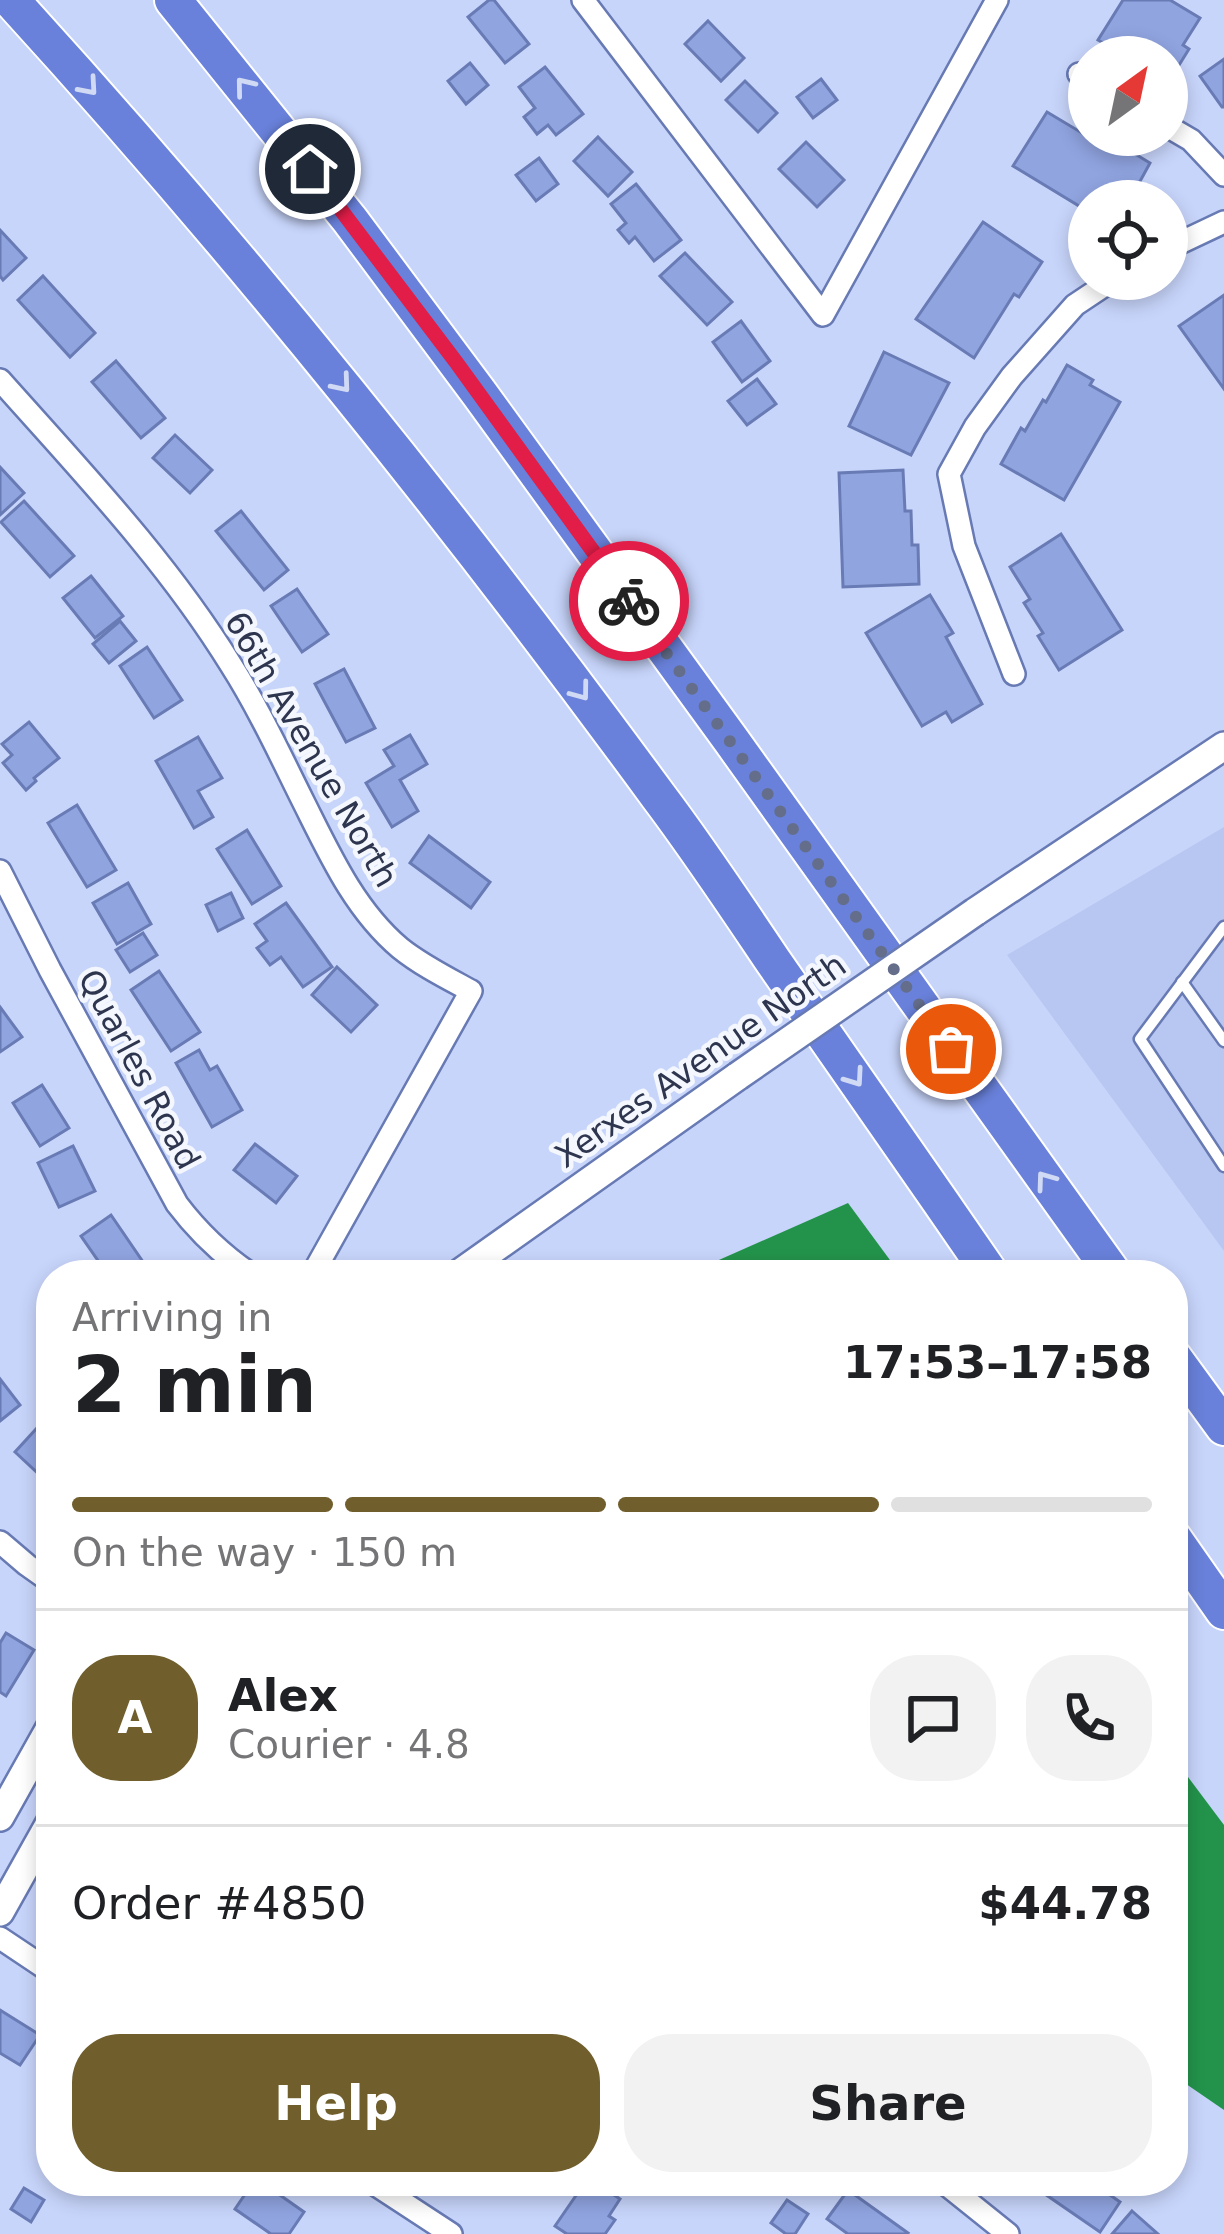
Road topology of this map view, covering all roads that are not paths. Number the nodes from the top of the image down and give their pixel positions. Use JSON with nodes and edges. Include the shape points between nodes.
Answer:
{"nodes":[{"id":1,"x":10,"y":0,"type":"edge"},
{"id":2,"x":173,"y":0,"type":"edge"},
{"id":3,"x":584,"y":0,"type":"edge"},
{"id":4,"x":997,"y":0,"type":"edge"},
{"id":5,"x":1188,"y":138,"type":"edge"},
{"id":6,"x":1224,"y":176,"type":"edge"},
{"id":7,"x":1224,"y":223,"type":"edge"},
{"id":8,"x":1188,"y":239,"type":"edge"},
{"id":9,"x":1081,"y":300,"type":"edge"},
{"id":10,"x":0,"y":380,"type":"edge"},
{"id":11,"x":1014,"y":674,"type":"dead end"},
{"id":12,"x":1224,"y":746,"type":"edge"},
{"id":13,"x":0,"y":871,"type":"edge"},
{"id":14,"x":1224,"y":927,"type":"edge"},
{"id":15,"x":1182,"y":982,"type":"junction"},
{"id":16,"x":1224,"y":1041,"type":"edge"},
{"id":17,"x":1224,"y":1166,"type":"edge"},
{"id":18,"x":230,"y":1260,"type":"edge"},
{"id":19,"x":320,"y":1260,"type":"edge"},
{"id":20,"x":478,"y":1260,"type":"edge"},
{"id":21,"x":981,"y":1260,"type":"edge"},
{"id":22,"x":1103,"y":1260,"type":"edge"},
{"id":23,"x":1188,"y":1378,"type":"edge"},
{"id":24,"x":1224,"y":1427,"type":"edge"},
{"id":25,"x":0,"y":1541,"type":"edge"},
{"id":26,"x":1188,"y":1559,"type":"edge"},
{"id":27,"x":36,"y":1572,"type":"edge"},
{"id":28,"x":1224,"y":1611,"type":"edge"},
{"id":29,"x":36,"y":1753,"type":"edge"},
{"id":30,"x":0,"y":1817,"type":"edge"},
{"id":31,"x":36,"y":1848,"type":"edge"},
{"id":32,"x":0,"y":1912,"type":"edge"},
{"id":33,"x":0,"y":1938,"type":"edge"},
{"id":34,"x":36,"y":1962,"type":"edge"},
{"id":35,"x":393,"y":2196,"type":"edge"},
{"id":36,"x":961,"y":2196,"type":"edge"},
{"id":37,"x":451,"y":2234,"type":"edge"},
{"id":38,"x":1008,"y":2234,"type":"edge"}],
"edges":[{"from":1,"to":21,"type":"highway","one_way":true,"via":[[274,302],[501,585],[663,801]]},
{"from":22,"to":2,"type":"highway","one_way":true,"via":[[478,393]]},
{"from":3,"to":4,"type":"street","via":[[823,315]]},
{"from":5,"to":6,"type":"street"},
{"from":7,"to":8,"type":"street"},
{"from":9,"to":11,"type":"street","via":[[1012,376],[950,474],[964,546]]},
{"from":10,"to":19,"type":"street","name":"66th Avenue North","via":[[122,517],[231,664],[365,910],[400,947],[471,991]]},
{"from":12,"to":20,"type":"street","name":"Xerxes Avenue North","bridge":true},
{"from":13,"to":18,"type":"street","name":"Quarles Road","via":[[177,1204]]},
{"from":14,"to":15,"type":"lane"},
{"from":15,"to":16,"type":"lane"},
{"from":15,"to":17,"type":"lane","via":[[1140,1040]]},
{"from":23,"to":24,"type":"highway"},
{"from":25,"to":27,"type":"street"},
{"from":26,"to":28,"type":"highway"},
{"from":29,"to":30,"type":"street"},
{"from":31,"to":32,"type":"street"},
{"from":33,"to":34,"type":"street"},
{"from":35,"to":37,"type":"street"},
{"from":36,"to":38,"type":"street"}]}
